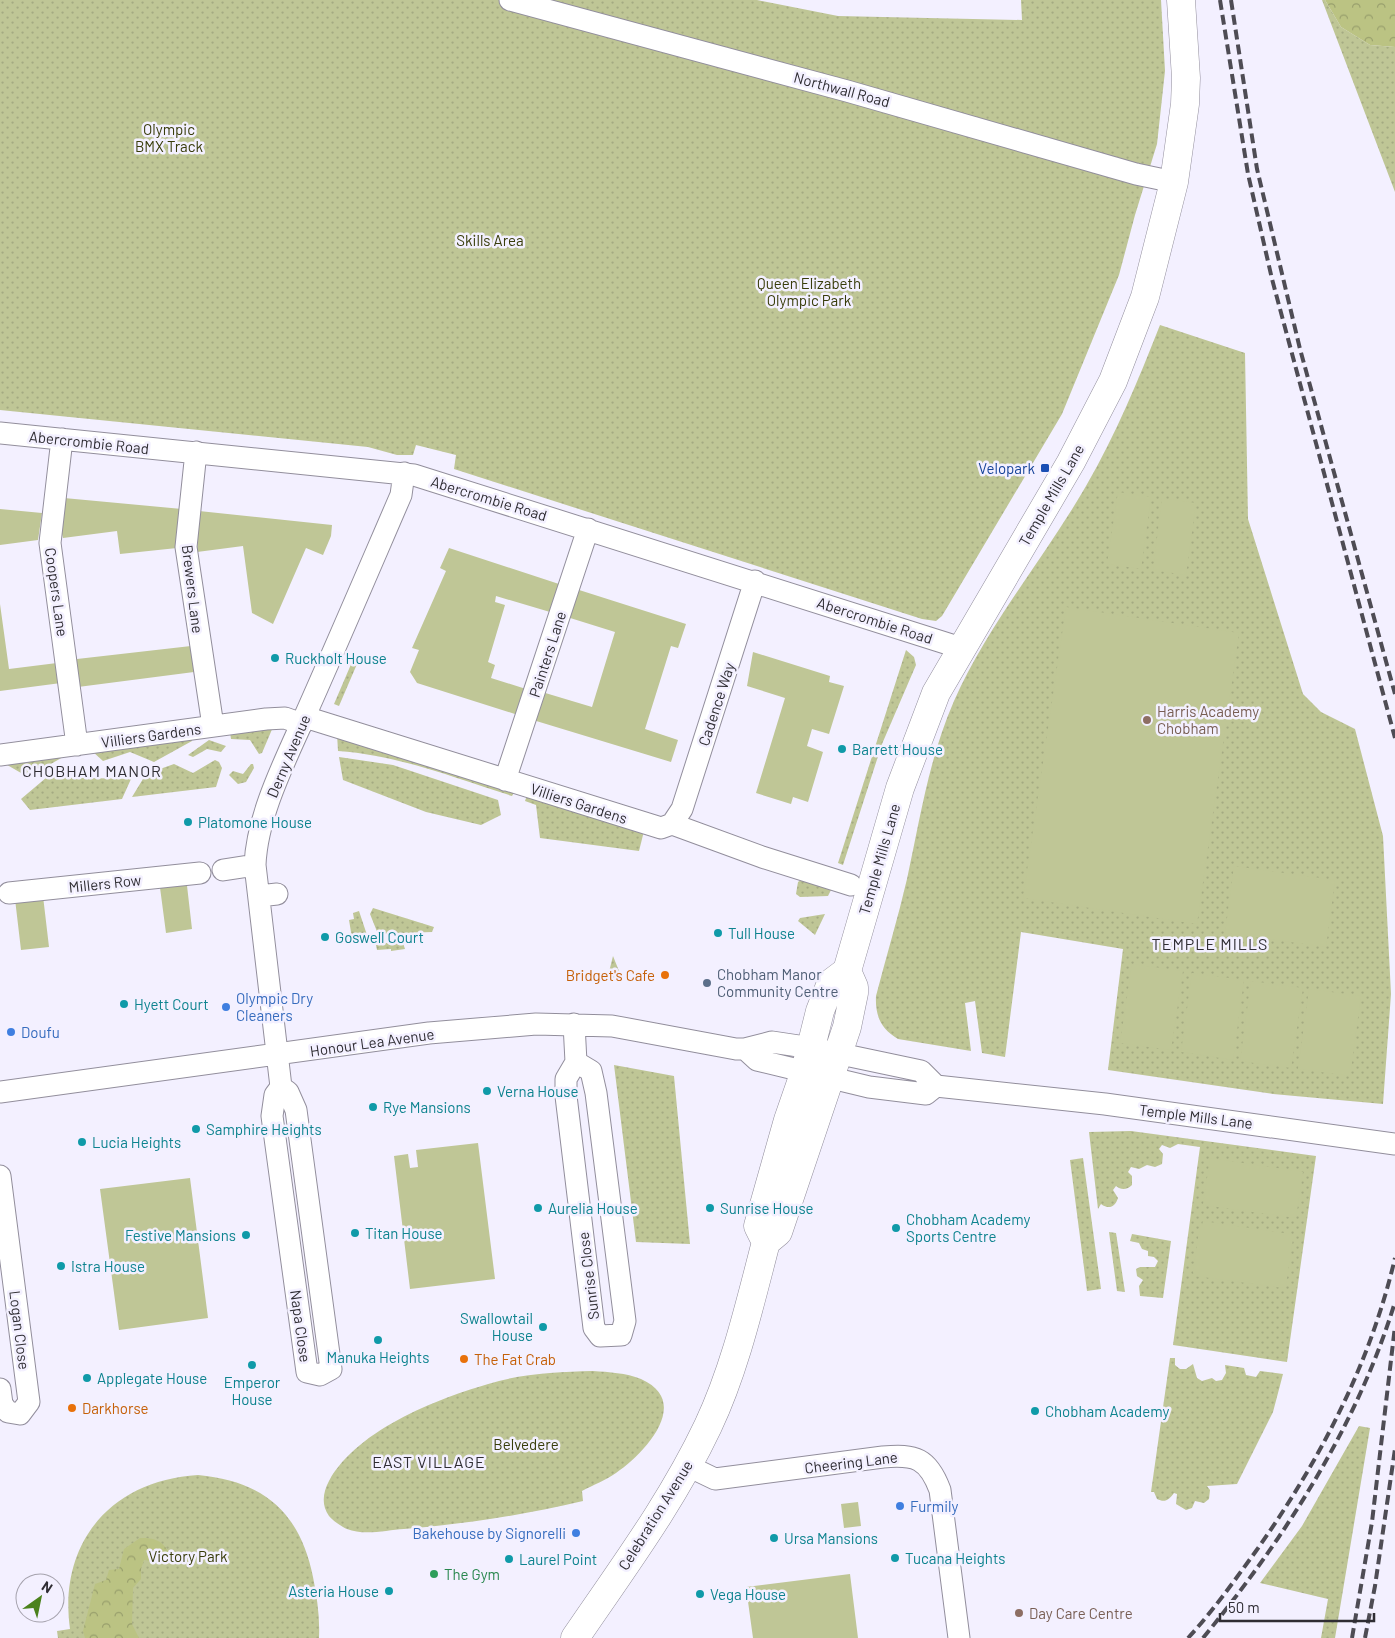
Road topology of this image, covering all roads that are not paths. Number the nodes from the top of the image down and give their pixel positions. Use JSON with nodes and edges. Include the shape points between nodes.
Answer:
{"nodes":[{"id":1,"x":510,"y":0,"type":"edge"},
{"id":2,"x":1181,"y":0,"type":"edge"},
{"id":3,"x":1166,"y":180,"type":"junction"},
{"id":4,"x":0,"y":433,"type":"edge"},
{"id":5,"x":62,"y":439,"type":"junction"},
{"id":6,"x":196,"y":452,"type":"junction"},
{"id":7,"x":404,"y":473,"type":"junction"},
{"id":8,"x":588,"y":529,"type":"junction"},
{"id":9,"x":755,"y":582,"type":"junction"},
{"id":10,"x":961,"y":648,"type":"junction"},
{"id":11,"x":303,"y":720,"type":"junction"},
{"id":12,"x":213,"y":726,"type":"junction"},
{"id":13,"x":77,"y":745,"type":"junction"},
{"id":14,"x":0,"y":754,"type":"edge"},
{"id":15,"x":505,"y":780,"type":"junction"},
{"id":16,"x":672,"y":824,"type":"junction"},
{"id":17,"x":255,"y":865,"type":"junction"},
{"id":18,"x":223,"y":870,"type":"dead end"},
{"id":19,"x":200,"y":873,"type":"dead end"},
{"id":20,"x":851,"y":885,"type":"dead end"},
{"id":21,"x":9,"y":893,"type":"dead end"},
{"id":22,"x":574,"y":1024,"type":"junction"},
{"id":23,"x":278,"y":1054,"type":"junction"},
{"id":24,"x":576,"y":1062,"type":"junction"},
{"id":25,"x":822,"y":1062,"type":"junction"},
{"id":26,"x":281,"y":1087,"type":"junction"},
{"id":27,"x":0,"y":1092,"type":"edge"},
{"id":28,"x":1395,"y":1144,"type":"edge"},
{"id":29,"x":0,"y":1176,"type":"edge"},
{"id":30,"x":0,"y":1389,"type":"edge"},
{"id":31,"x":688,"y":1466,"type":"junction"},
{"id":32,"x":575,"y":1638,"type":"edge"},
{"id":33,"x":959,"y":1638,"type":"edge"}],
"edges":[{"from":1,"to":3,"type":"street","name":"Northwall Road"},
{"from":2,"to":3,"type":"street","name":"Temple Mills Lane","via":[[1185,104]]},
{"from":3,"to":10,"type":"street","name":"Temple Mills Lane","via":[[1145,297],[1113,381],[1071,462]]},
{"from":4,"to":5,"type":"street","name":"Abercrombie Road"},
{"from":5,"to":6,"type":"street","name":"Abercrombie Road"},
{"from":5,"to":13,"type":"street","name":"Coopers Lane","via":[[50,543]]},
{"from":6,"to":7,"type":"street","name":"Abercrombie Road"},
{"from":6,"to":12,"type":"street","name":"Brewers Lane","via":[[186,547]]},
{"from":7,"to":8,"type":"street","name":"Abercrombie Road"},
{"from":7,"to":11,"type":"street","name":"Derny Avenue","via":[[401,495]]},
{"from":8,"to":9,"type":"street","name":"Abercrombie Road"},
{"from":8,"to":15,"type":"street","name":"Painters Lane"},
{"from":9,"to":10,"type":"street","name":"Abercrombie Road"},
{"from":9,"to":16,"type":"street","name":"Cadence Way","via":[[682,809]]},
{"from":10,"to":25,"type":"street","name":"Temple Mills Lane","via":[[936,693],[900,788],[847,970],[854,993]]},
{"from":11,"to":12,"type":"street","name":"Villiers Gardens","via":[[285,718]]},
{"from":11,"to":15,"type":"street","name":"Villiers Gardens"},
{"from":11,"to":17,"type":"street","name":"Derny Avenue","via":[[260,826]]},
{"from":12,"to":13,"type":"street","name":"Villiers Gardens"},
{"from":13,"to":14,"type":"street","name":"Villiers Gardens"},
{"from":15,"to":16,"type":"street","name":"Villiers Gardens","via":[[658,828]]},
{"from":16,"to":20,"type":"street","name":"Villiers Gardens"},
{"from":17,"to":18,"type":"street"},
{"from":17,"to":23,"type":"street","name":"Derny Avenue","via":[[268,895]]},
{"from":19,"to":21,"type":"street","name":"Millers Row"},
{"from":22,"to":23,"type":"street","name":"Honour Lea Avenue","via":[[429,1033]]},
{"from":22,"to":24,"type":"street","name":"Sunrise Close"},
{"from":22,"to":25,"type":"street","name":"Honour Lea Avenue","via":[[612,1026],[745,1050],[757,1060]]},
{"from":23,"to":26,"type":"street","name":"Napa Close"},
{"from":23,"to":27,"type":"street","name":"Honour Lea Avenue"},
{"from":24,"to":24,"type":"street","name":"Sunrise Close","via":[[591,1071],[596,1093],[625,1321],[621,1335],[613,1337],[600,1336],[594,1328],[566,1096],[566,1079]]},
{"from":25,"to":28,"type":"street","name":"Temple Mills Lane","via":[[869,1087],[926,1094],[936,1086],[1105,1104]]},
{"from":25,"to":31,"type":"street","name":"Celebration Avenue","via":[[788,1120],[758,1226],[766,1242],[726,1378],[709,1424]]},
{"from":26,"to":26,"type":"street","name":"Napa Close","via":[[288,1092],[296,1110],[303,1158],[331,1369],[320,1375],[307,1372],[272,1116],[275,1094]]},
{"from":29,"to":30,"type":"street","name":"Logan Close","via":[[29,1402],[25,1410],[20,1414],[8,1412],[2,1404]]},
{"from":31,"to":32,"type":"street","name":"Celebration Avenue","via":[[669,1500]]},
{"from":31,"to":33,"type":"street","name":"Cheering Lane","via":[[715,1479],[883,1457],[905,1455],[915,1458],[934,1474],[940,1490]]}]}
